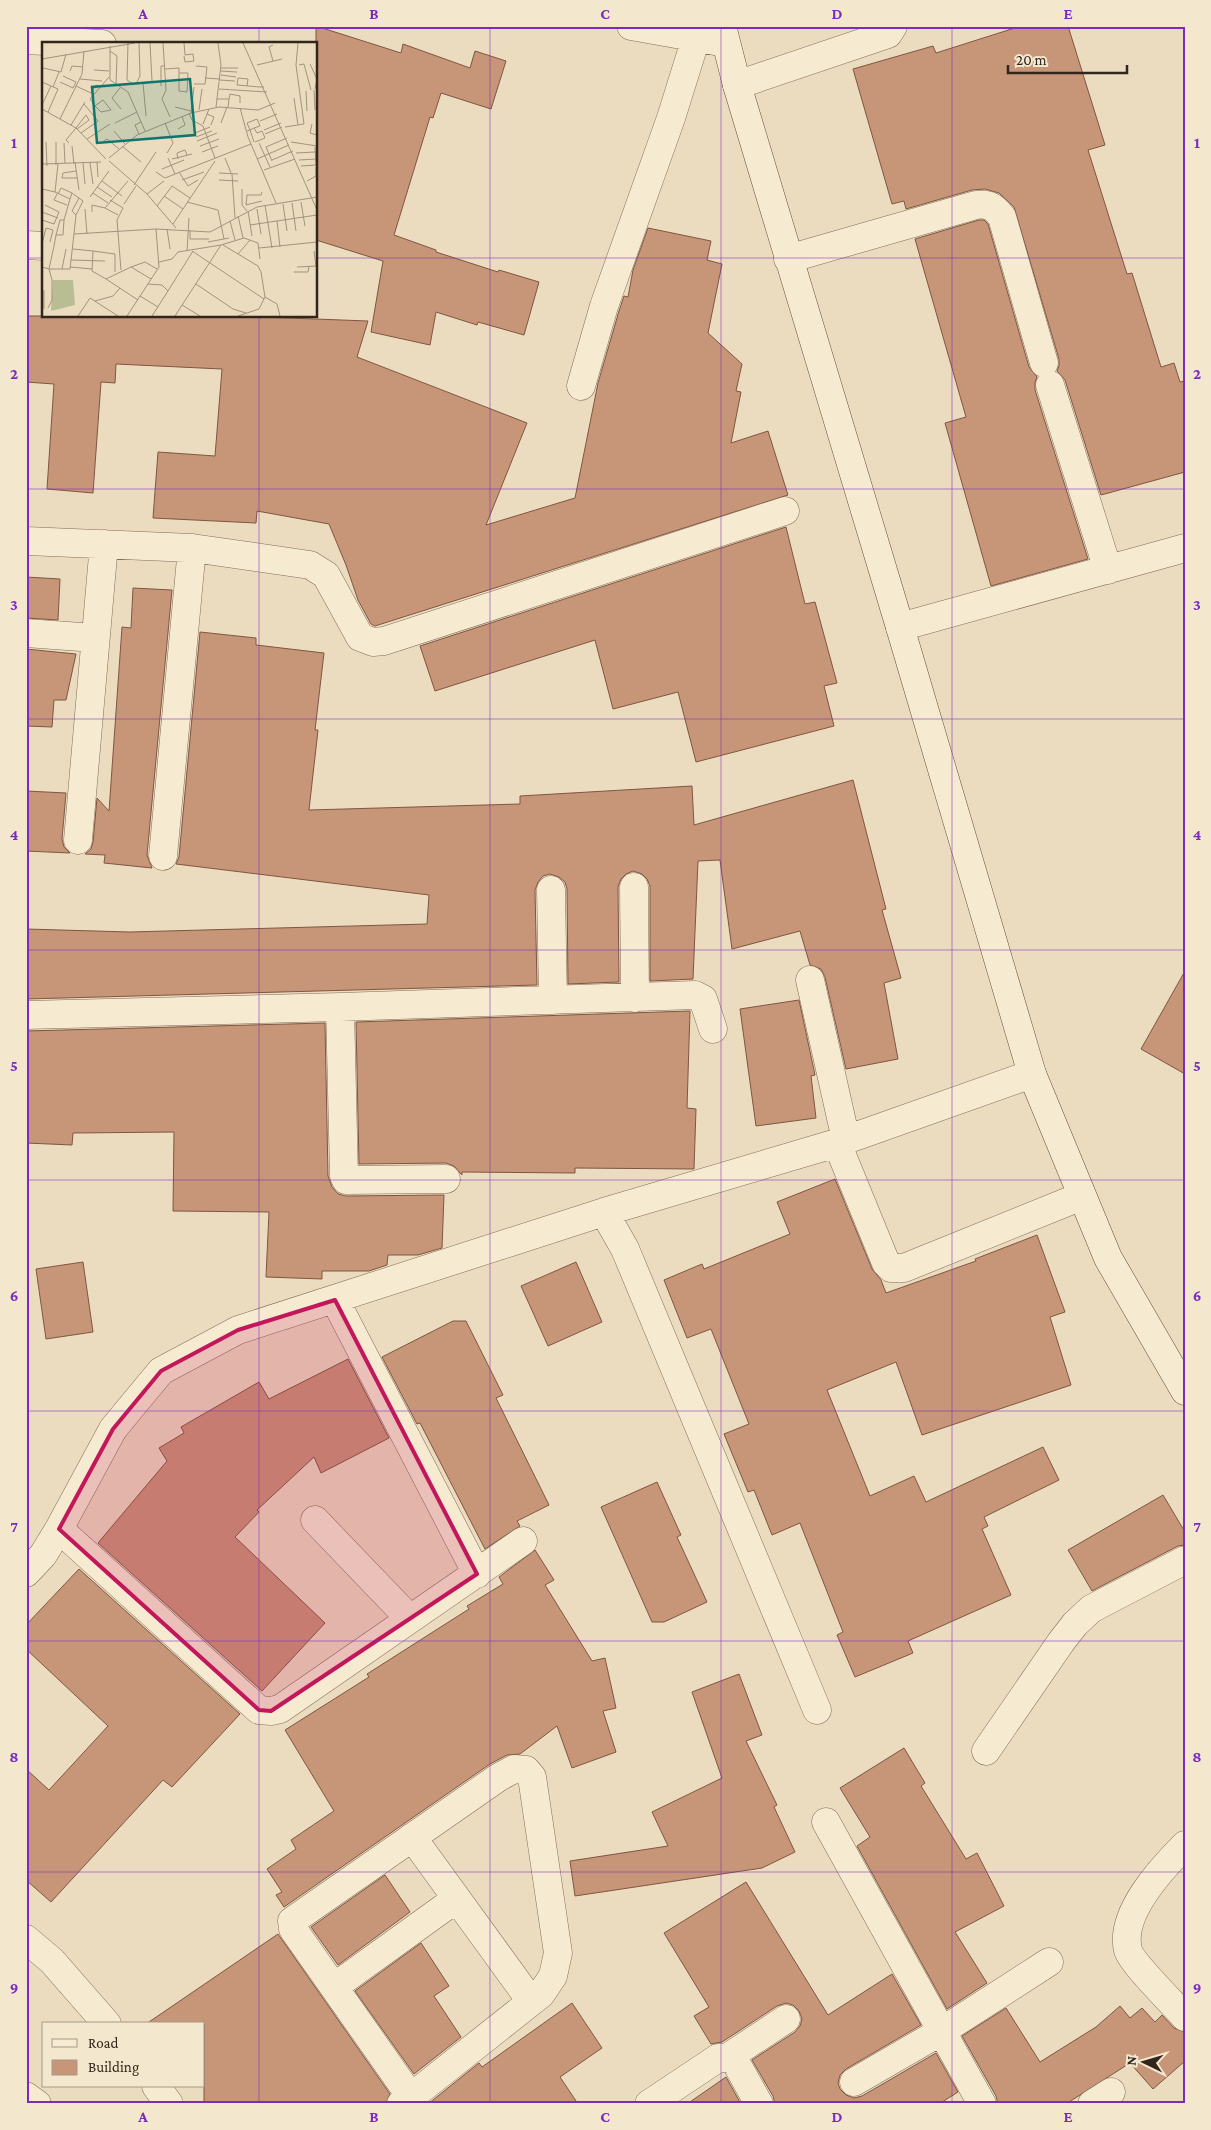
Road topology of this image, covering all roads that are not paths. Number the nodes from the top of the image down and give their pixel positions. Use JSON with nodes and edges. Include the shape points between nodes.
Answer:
{"nodes":[{"id":1,"x":631,"y":26,"type":"edge"},
{"id":2,"x":894,"y":26,"type":"edge"},
{"id":3,"x":724,"y":35,"type":"edge"},
{"id":4,"x":696,"y":38,"type":"junction"},
{"id":5,"x":26,"y":40,"type":"edge"},
{"id":6,"x":64,"y":42,"type":"edge"},
{"id":7,"x":736,"y":85,"type":"junction"},
{"id":8,"x":26,"y":245,"type":"edge"},
{"id":9,"x":42,"y":246,"type":"edge"},
{"id":10,"x":788,"y":259,"type":"junction"},
{"id":11,"x":581,"y":386,"type":"dead end"},
{"id":12,"x":785,"y":511,"type":"dead end"},
{"id":13,"x":26,"y":541,"type":"edge"},
{"id":14,"x":104,"y":544,"type":"junction"},
{"id":15,"x":192,"y":548,"type":"junction"},
{"id":16,"x":1185,"y":548,"type":"edge"},
{"id":17,"x":1108,"y":570,"type":"junction"},
{"id":18,"x":900,"y":628,"type":"junction"},
{"id":19,"x":26,"y":633,"type":"edge"},
{"id":20,"x":95,"y":638,"type":"junction"},
{"id":21,"x":78,"y":840,"type":"dead end"},
{"id":22,"x":163,"y":856,"type":"dead end"},
{"id":23,"x":634,"y":886,"type":"dead end"},
{"id":24,"x":551,"y":890,"type":"dead end"},
{"id":25,"x":810,"y":980,"type":"dead end"},
{"id":26,"x":635,"y":998,"type":"junction"},
{"id":27,"x":553,"y":1000,"type":"junction"},
{"id":28,"x":340,"y":1007,"type":"junction"},
{"id":29,"x":26,"y":1015,"type":"edge"},
{"id":30,"x":713,"y":1029,"type":"dead end"},
{"id":31,"x":1032,"y":1074,"type":"junction"},
{"id":32,"x":841,"y":1142,"type":"junction"},
{"id":33,"x":446,"y":1179,"type":"dead end"},
{"id":34,"x":1082,"y":1196,"type":"junction"},
{"id":35,"x":604,"y":1212,"type":"junction"},
{"id":36,"x":334,"y":1300,"type":"junction"},
{"id":37,"x":1185,"y":1391,"type":"edge"},
{"id":38,"x":315,"y":1520,"type":"dead end"},
{"id":39,"x":59,"y":1529,"type":"junction"},
{"id":40,"x":523,"y":1541,"type":"dead end"},
{"id":41,"x":1185,"y":1560,"type":"edge"},
{"id":42,"x":26,"y":1573,"type":"edge"},
{"id":43,"x":477,"y":1574,"type":"junction"},
{"id":44,"x":410,"y":1619,"type":"junction"},
{"id":45,"x":817,"y":1710,"type":"dead end"},
{"id":46,"x":986,"y":1751,"type":"dead end"},
{"id":47,"x":826,"y":1822,"type":"dead end"},
{"id":48,"x":412,"y":1837,"type":"junction"},
{"id":49,"x":1185,"y":1845,"type":"edge"},
{"id":50,"x":456,"y":1899,"type":"junction"},
{"id":51,"x":26,"y":1938,"type":"edge"},
{"id":52,"x":1049,"y":1962,"type":"dead end"},
{"id":53,"x":334,"y":1987,"type":"junction"},
{"id":54,"x":531,"y":2001,"type":"junction"},
{"id":55,"x":1185,"y":2017,"type":"edge"},
{"id":56,"x":786,"y":2019,"type":"dead end"},
{"id":57,"x":105,"y":2022,"type":"edge"},
{"id":58,"x":942,"y":2031,"type":"junction"},
{"id":59,"x":727,"y":2058,"type":"junction"},
{"id":60,"x":854,"y":2082,"type":"dead end"},
{"id":61,"x":157,"y":2088,"type":"edge"},
{"id":62,"x":26,"y":2096,"type":"edge"},
{"id":63,"x":406,"y":2100,"type":"edge"},
{"id":64,"x":37,"y":2104,"type":"edge"},
{"id":65,"x":169,"y":2104,"type":"edge"},
{"id":66,"x":649,"y":2104,"type":"edge"},
{"id":67,"x":759,"y":2104,"type":"edge"},
{"id":68,"x":982,"y":2104,"type":"edge"}],
"edges":[{"from":1,"to":4,"type":"street"},
{"from":2,"to":7,"type":"street","via":[[888,34]]},
{"from":3,"to":4,"type":"street"},
{"from":3,"to":7,"type":"street"},
{"from":4,"to":11,"type":"street","via":[[604,306]]},
{"from":5,"to":6,"type":"street"},
{"from":7,"to":10,"type":"street"},
{"from":8,"to":9,"type":"street"},
{"from":10,"to":17,"type":"street","via":[[976,204],[994,208],[1002,216]]},
{"from":10,"to":18,"type":"street"},
{"from":12,"to":15,"type":"street","via":[[373,642],[360,637],[321,571],[310,566]]},
{"from":13,"to":14,"type":"street"},
{"from":14,"to":15,"type":"street"},
{"from":14,"to":20,"type":"street"},
{"from":15,"to":22,"type":"street"},
{"from":16,"to":17,"type":"street"},
{"from":17,"to":18,"type":"street"},
{"from":18,"to":31,"type":"street"},
{"from":19,"to":20,"type":"street"},
{"from":20,"to":21,"type":"street"},
{"from":23,"to":26,"type":"street"},
{"from":24,"to":27,"type":"street"},
{"from":25,"to":32,"type":"street"},
{"from":26,"to":27,"type":"street"},
{"from":26,"to":30,"type":"street","via":[[699,996]]},
{"from":27,"to":28,"type":"street"},
{"from":28,"to":29,"type":"street"},
{"from":28,"to":33,"type":"street","via":[[346,1180]]},
{"from":31,"to":32,"type":"street"},
{"from":31,"to":34,"type":"street"},
{"from":32,"to":34,"type":"street","via":[[886,1263],[891,1268],[904,1268]]},
{"from":32,"to":35,"type":"street"},
{"from":34,"to":37,"type":"street","via":[[1108,1258]]},
{"from":35,"to":36,"type":"street"},
{"from":35,"to":45,"type":"street","via":[[625,1249]]},
{"from":36,"to":39,"type":"street","via":[[238,1330],[161,1371],[113,1429]]},
{"from":36,"to":43,"type":"street"},
{"from":38,"to":44,"type":"street"},
{"from":39,"to":42,"type":"street","via":[[43,1555]]},
{"from":39,"to":44,"type":"street","via":[[259,1710],[280,1709]]},
{"from":40,"to":43,"type":"street"},
{"from":41,"to":46,"type":"street","via":[[1091,1608],[1082,1616]]},
{"from":43,"to":44,"type":"street"},
{"from":47,"to":58,"type":"street"},
{"from":48,"to":50,"type":"street"},
{"from":48,"to":53,"type":"street","via":[[292,1920],[293,1929]]},
{"from":48,"to":54,"type":"street","via":[[499,1777],[514,1770],[526,1770],[532,1776],[558,1953],[553,1976],[541,1994]]},
{"from":49,"to":55,"type":"street","via":[[1158,1872],[1138,1902],[1128,1929],[1128,1950],[1140,1968]]},
{"from":50,"to":53,"type":"street"},
{"from":50,"to":54,"type":"street"},
{"from":51,"to":57,"type":"street","via":[[52,1961]]},
{"from":52,"to":58,"type":"street"},
{"from":53,"to":63,"type":"street"},
{"from":54,"to":63,"type":"street"},
{"from":56,"to":59,"type":"street"},
{"from":58,"to":60,"type":"street"},
{"from":58,"to":68,"type":"street"},
{"from":59,"to":66,"type":"street","via":[[718,2058]]},
{"from":59,"to":67,"type":"street","via":[[735,2061]]},
{"from":61,"to":65,"type":"street"},
{"from":62,"to":64,"type":"street"}]}
